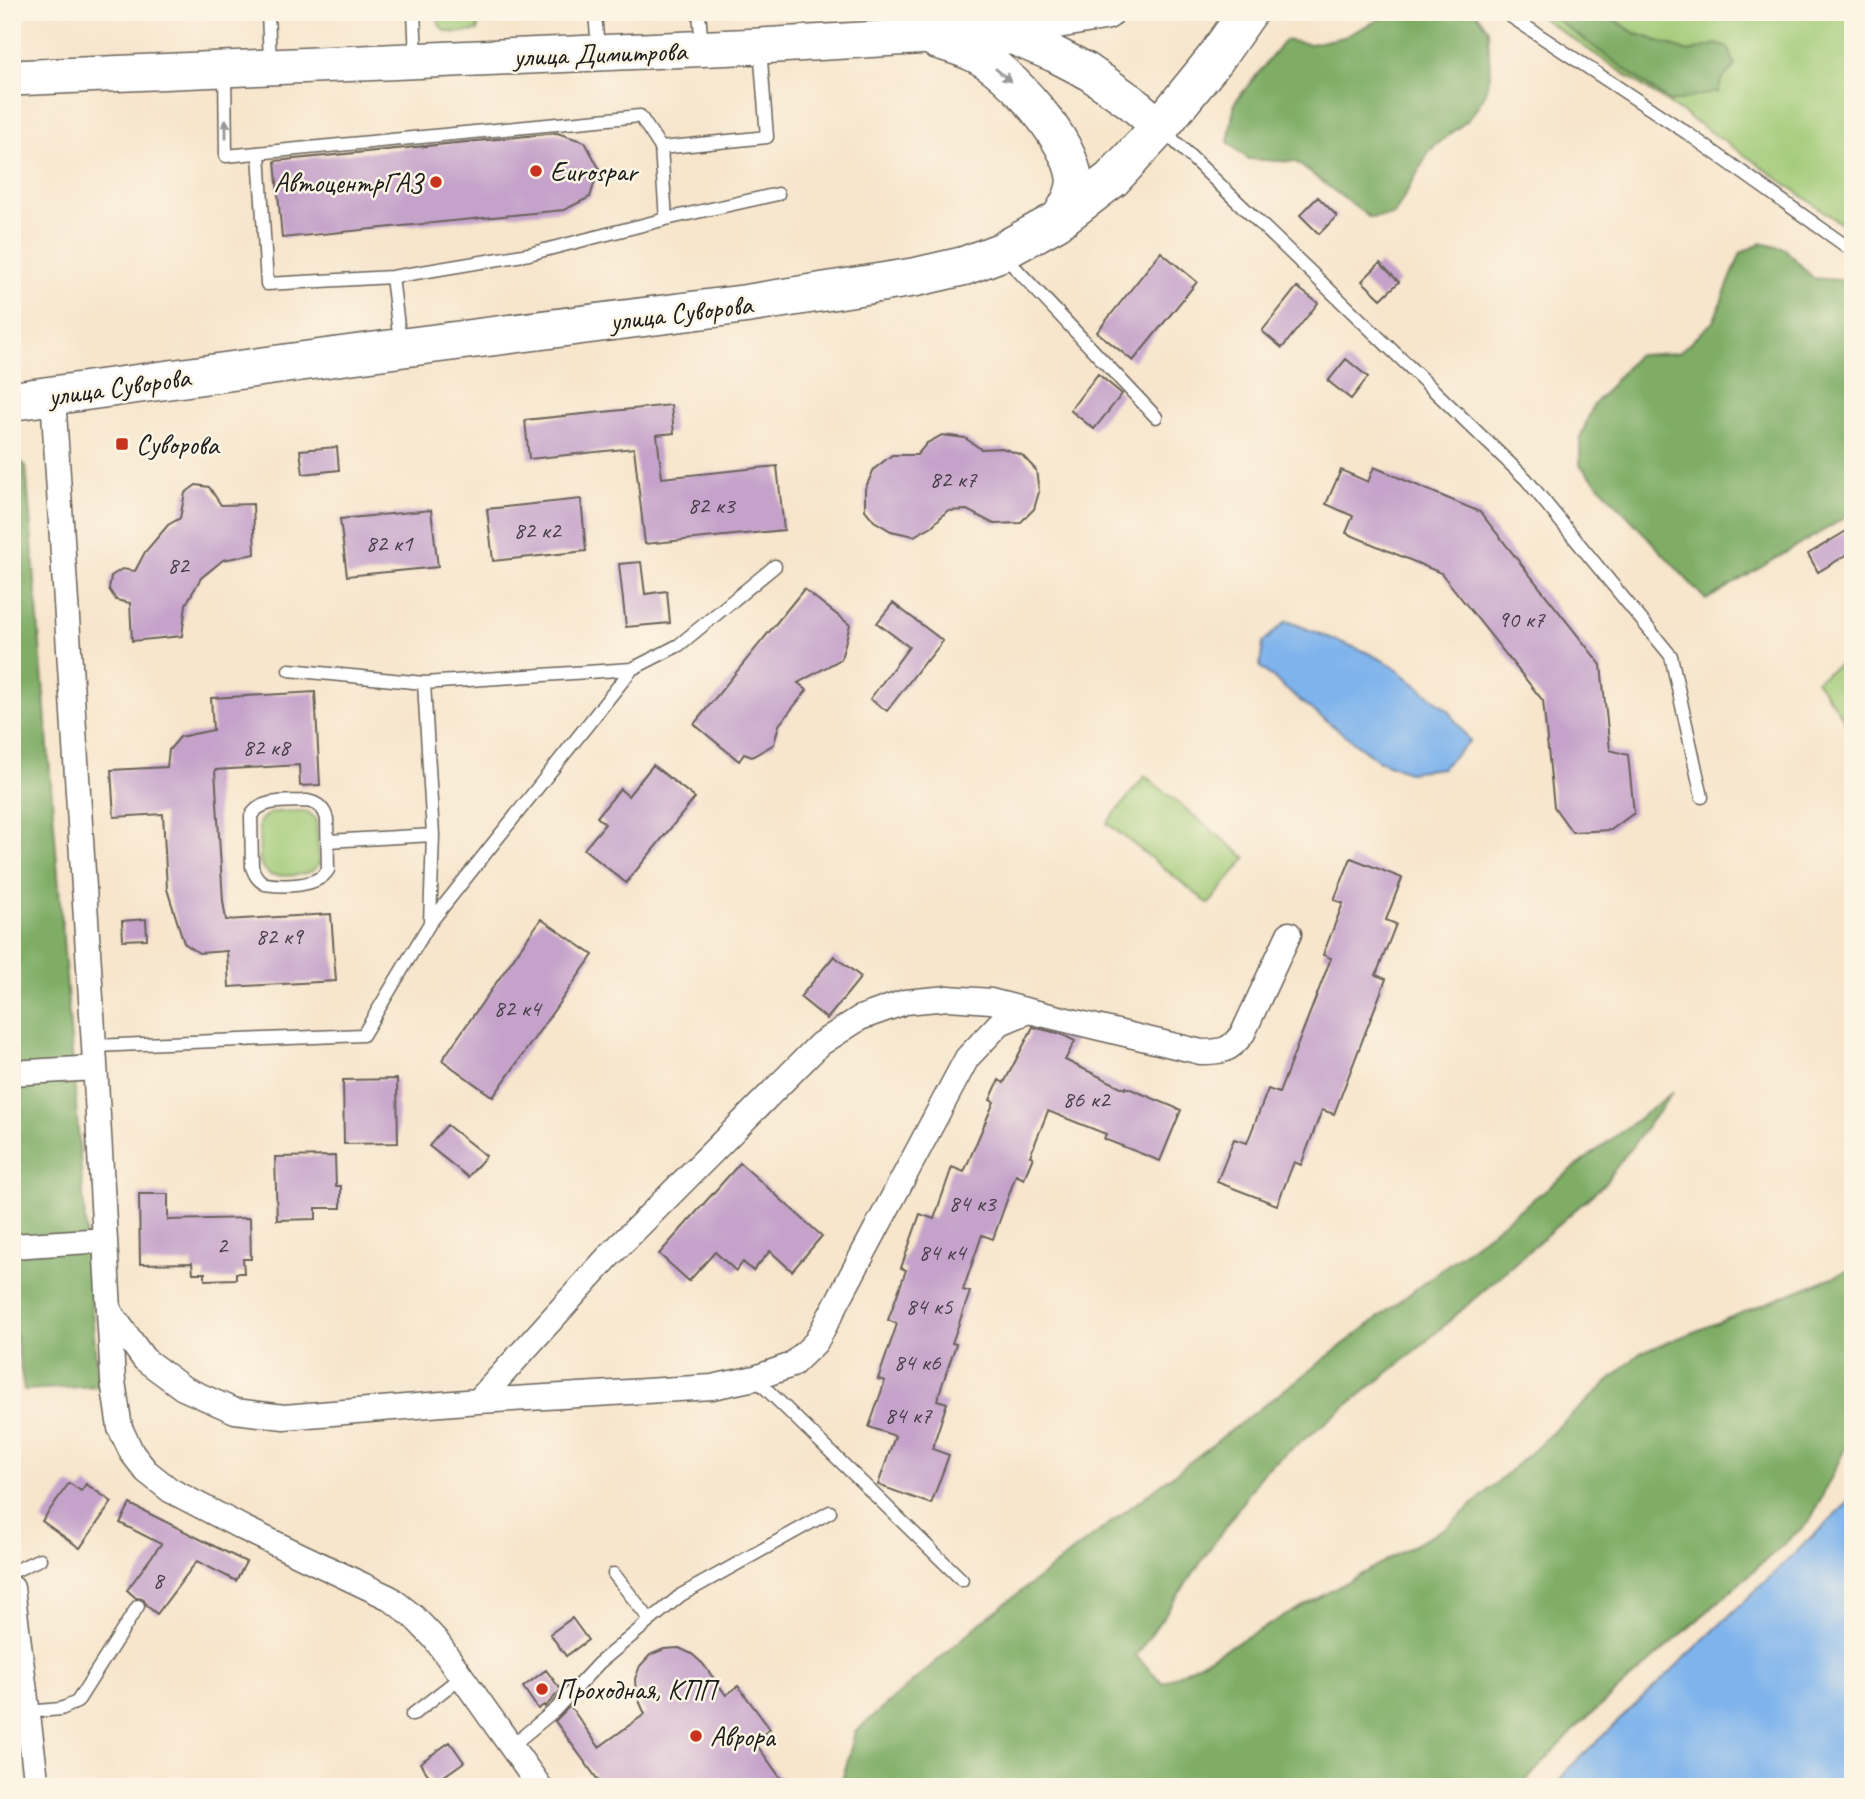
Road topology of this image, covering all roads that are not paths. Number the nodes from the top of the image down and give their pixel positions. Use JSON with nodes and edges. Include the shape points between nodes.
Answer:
{"nodes":[{"id":1,"x":268,"y":12,"type":"edge"},
{"id":2,"x":414,"y":12,"type":"edge"},
{"id":3,"x":595,"y":12,"type":"edge"},
{"id":4,"x":699,"y":12,"type":"edge"},
{"id":5,"x":1106,"y":12,"type":"edge"},
{"id":6,"x":1248,"y":12,"type":"edge"},
{"id":7,"x":1504,"y":12,"type":"edge"},
{"id":8,"x":981,"y":33,"type":"junction"},
{"id":9,"x":921,"y":36,"type":"junction"},
{"id":10,"x":760,"y":46,"type":"junction"},
{"id":11,"x":702,"y":49,"type":"junction"},
{"id":12,"x":598,"y":53,"type":"junction"},
{"id":13,"x":416,"y":61,"type":"junction"},
{"id":14,"x":270,"y":67,"type":"junction"},
{"id":15,"x":225,"y":69,"type":"junction"},
{"id":16,"x":12,"y":78,"type":"edge"},
{"id":17,"x":1160,"y":127,"type":"junction"},
{"id":18,"x":661,"y":148,"type":"junction"},
{"id":19,"x":259,"y":153,"type":"junction"},
{"id":20,"x":778,"y":194,"type":"dead end"},
{"id":21,"x":666,"y":219,"type":"junction"},
{"id":22,"x":1057,"y":221,"type":"junction"},
{"id":23,"x":1853,"y":251,"type":"edge"},
{"id":24,"x":1000,"y":252,"type":"junction"},
{"id":25,"x":392,"y":277,"type":"junction"},
{"id":26,"x":400,"y":348,"type":"junction"},
{"id":27,"x":53,"y":396,"type":"junction"},
{"id":28,"x":12,"y":401,"type":"edge"},
{"id":29,"x":1156,"y":417,"type":"dead end"},
{"id":30,"x":775,"y":566,"type":"dead end"},
{"id":31,"x":632,"y":669,"type":"junction"},
{"id":32,"x":289,"y":670,"type":"dead end"},
{"id":33,"x":425,"y":683,"type":"junction"},
{"id":34,"x":1702,"y":797,"type":"dead end"},
{"id":35,"x":433,"y":835,"type":"junction"},
{"id":36,"x":328,"y":841,"type":"junction"},
{"id":37,"x":430,"y":923,"type":"junction"},
{"id":38,"x":1289,"y":934,"type":"dead end"},
{"id":39,"x":1029,"y":1011,"type":"junction"},
{"id":40,"x":95,"y":1057,"type":"junction"},
{"id":41,"x":12,"y":1073,"type":"edge"},
{"id":42,"x":106,"y":1240,"type":"junction"},
{"id":43,"x":12,"y":1246,"type":"edge"},
{"id":44,"x":110,"y":1312,"type":"junction"},
{"id":45,"x":755,"y":1378,"type":"junction"},
{"id":46,"x":478,"y":1401,"type":"junction"},
{"id":47,"x":830,"y":1513,"type":"dead end"},
{"id":48,"x":40,"y":1559,"type":"dead end"},
{"id":49,"x":12,"y":1572,"type":"edge"},
{"id":50,"x":614,"y":1574,"type":"dead end"},
{"id":51,"x":962,"y":1580,"type":"dead end"},
{"id":52,"x":12,"y":1592,"type":"edge"},
{"id":53,"x":138,"y":1606,"type":"dead end"},
{"id":54,"x":650,"y":1620,"type":"junction"},
{"id":55,"x":461,"y":1677,"type":"junction"},
{"id":56,"x":27,"y":1712,"type":"junction"},
{"id":57,"x":412,"y":1715,"type":"dead end"},
{"id":58,"x":510,"y":1747,"type":"junction"},
{"id":59,"x":37,"y":1787,"type":"edge"},
{"id":60,"x":540,"y":1787,"type":"edge"}],
"edges":[{"from":1,"to":14,"type":"lane"},
{"from":2,"to":13,"type":"lane"},
{"from":3,"to":12,"type":"lane"},
{"from":4,"to":11,"type":"lane"},
{"from":5,"to":8,"type":"main road"},
{"from":6,"to":17,"type":"main road","name":"улица Суворова"},
{"from":7,"to":23,"type":"lane","via":[[1688,133]]},
{"from":8,"to":9,"type":"main road","name":"улица Димитрова"},
{"from":8,"to":17,"type":"main road","name":"улица Димитрова","via":[[1016,37],[1087,71]]},
{"from":9,"to":10,"type":"main road","name":"улица Димитрова"},
{"from":9,"to":22,"type":"main road","one_way":true,"via":[[981,57],[1019,89],[1048,123],[1067,152],[1074,178],[1070,199]]},
{"from":10,"to":11,"type":"main road","name":"улица Димитрова"},
{"from":10,"to":18,"type":"lane","via":[[767,137]]},
{"from":11,"to":12,"type":"main road","name":"улица Димитрова"},
{"from":12,"to":13,"type":"main road","name":"улица Димитрова"},
{"from":13,"to":14,"type":"main road","name":"улица Димитрова"},
{"from":14,"to":15,"type":"main road","name":"улица Димитрова"},
{"from":15,"to":16,"type":"main road","name":"улица Димитрова"},
{"from":19,"to":15,"type":"lane","one_way":true,"via":[[226,156]]},
{"from":17,"to":22,"type":"main road","name":"улица Суворова","via":[[1112,179]]},
{"from":17,"to":34,"type":"lane","via":[[1526,479],[1671,656]]},
{"from":18,"to":19,"type":"lane","via":[[640,116]]},
{"from":18,"to":21,"type":"lane"},
{"from":19,"to":25,"type":"lane","via":[[267,284]]},
{"from":20,"to":21,"type":"lane"},
{"from":21,"to":25,"type":"lane","via":[[529,254]]},
{"from":22,"to":24,"type":"main road","name":"улица Суворова"},
{"from":24,"to":26,"type":"main road","name":"улица Суворова","via":[[964,266],[856,288]]},
{"from":24,"to":29,"type":"lane"},
{"from":25,"to":26,"type":"lane"},
{"from":26,"to":27,"type":"main road","name":"улица Суворова"},
{"from":27,"to":28,"type":"main road","name":"улица Суворова"},
{"from":27,"to":40,"type":"street"},
{"from":30,"to":31,"type":"lane","via":[[679,645]]},
{"from":31,"to":33,"type":"lane"},
{"from":31,"to":37,"type":"lane"},
{"from":32,"to":33,"type":"lane"},
{"from":33,"to":35,"type":"lane"},
{"from":35,"to":36,"type":"lane"},
{"from":35,"to":37,"type":"lane"},
{"from":36,"to":36,"type":"lane","via":[[325,812],[314,803],[268,804],[251,816],[252,867],[265,884],[319,881],[328,870]]},
{"from":37,"to":40,"type":"lane","via":[[363,1035]]},
{"from":38,"to":39,"type":"street","via":[[1243,1033],[1234,1045],[1219,1052],[1201,1052]]},
{"from":39,"to":45,"type":"street","via":[[1000,1023],[967,1058],[817,1342],[792,1365]]},
{"from":39,"to":46,"type":"street","via":[[990,1001],[905,1002],[860,1018],[820,1044],[609,1256]]},
{"from":40,"to":41,"type":"street"},
{"from":40,"to":42,"type":"street"},
{"from":42,"to":43,"type":"street"},
{"from":42,"to":44,"type":"street"},
{"from":44,"to":46,"type":"street","via":[[144,1359],[183,1388],[235,1411],[284,1417]]},
{"from":44,"to":55,"type":"street","via":[[120,1428],[146,1471],[170,1490],[243,1528],[390,1598],[435,1639]]},
{"from":45,"to":46,"type":"street","via":[[712,1387]]},
{"from":45,"to":51,"type":"lane"},
{"from":47,"to":54,"type":"lane","via":[[681,1595]]},
{"from":48,"to":49,"type":"lane"},
{"from":50,"to":54,"type":"lane"},
{"from":52,"to":56,"type":"street"},
{"from":53,"to":56,"type":"lane","via":[[77,1702],[61,1709]]},
{"from":54,"to":58,"type":"lane"},
{"from":55,"to":57,"type":"lane"},
{"from":55,"to":58,"type":"street"},
{"from":56,"to":59,"type":"street"},
{"from":58,"to":60,"type":"street"}]}
